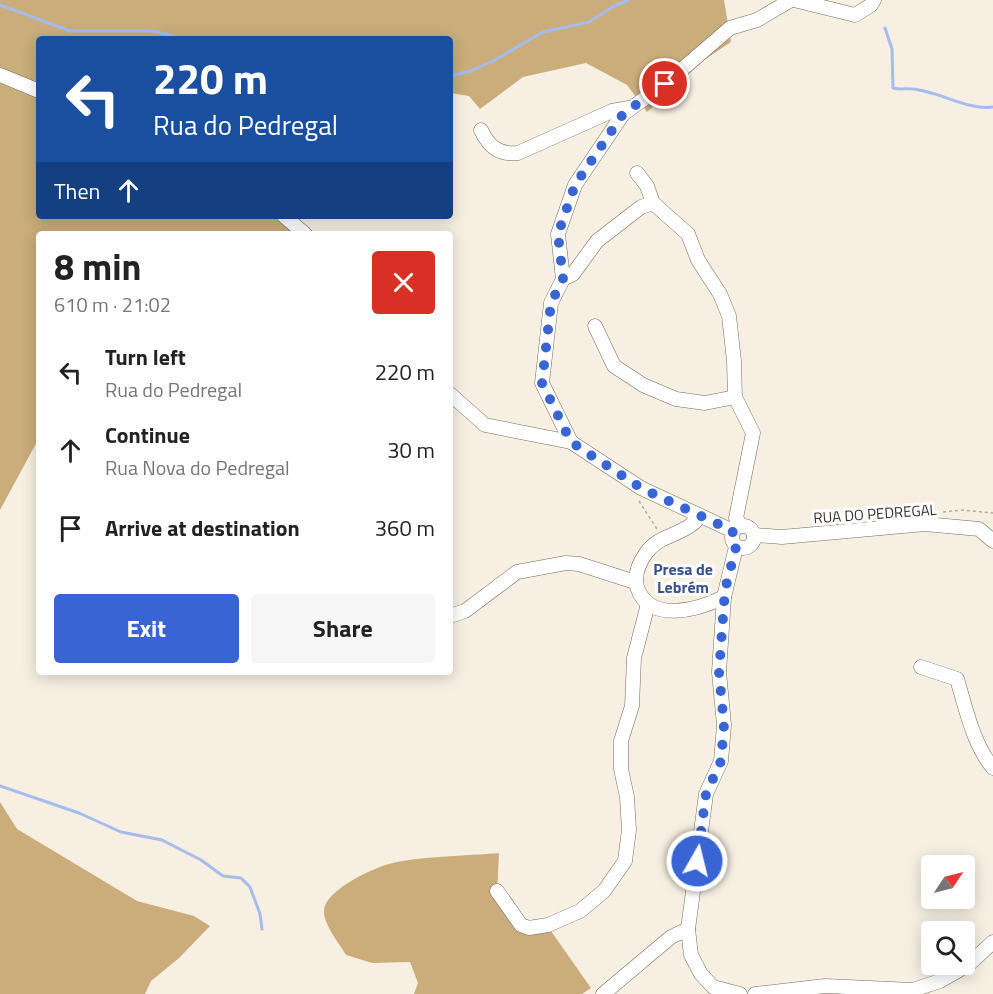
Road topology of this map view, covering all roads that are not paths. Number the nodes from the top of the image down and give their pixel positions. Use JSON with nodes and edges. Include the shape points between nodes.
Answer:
{"nodes":[{"id":1,"x":874,"y":0,"type":"edge"},
{"id":2,"x":787,"y":1,"type":"edge"},
{"id":3,"x":0,"y":75,"type":"edge"},
{"id":4,"x":36,"y":90,"type":"edge"},
{"id":5,"x":631,"y":107,"type":"junction"},
{"id":6,"x":481,"y":130,"type":"dead end"},
{"id":7,"x":637,"y":173,"type":"dead end"},
{"id":8,"x":653,"y":203,"type":"junction"},
{"id":9,"x":288,"y":219,"type":"edge"},
{"id":10,"x":302,"y":231,"type":"edge"},
{"id":11,"x":563,"y":279,"type":"junction"},
{"id":12,"x":595,"y":326,"type":"dead end"},
{"id":13,"x":453,"y":397,"type":"edge"},
{"id":14,"x":735,"y":397,"type":"junction"},
{"id":15,"x":571,"y":442,"type":"junction"},
{"id":16,"x":694,"y":513,"type":"junction"},
{"id":17,"x":737,"y":529,"type":"junction"},
{"id":18,"x":754,"y":535,"type":"junction"},
{"id":19,"x":993,"y":542,"type":"edge"},
{"id":20,"x":736,"y":547,"type":"junction"},
{"id":21,"x":636,"y":582,"type":"junction"},
{"id":22,"x":724,"y":597,"type":"junction"},
{"id":23,"x":648,"y":604,"type":"junction"},
{"id":24,"x":453,"y":615,"type":"edge"},
{"id":25,"x":921,"y":667,"type":"dead end"},
{"id":26,"x":993,"y":768,"type":"edge"},
{"id":27,"x":497,"y":891,"type":"dead end"},
{"id":28,"x":688,"y":928,"type":"junction"},
{"id":29,"x":993,"y":942,"type":"edge"},
{"id":30,"x":603,"y":994,"type":"edge"},
{"id":31,"x":740,"y":994,"type":"edge"},
{"id":32,"x":755,"y":994,"type":"edge"}],
"edges":[{"from":1,"to":2,"type":"street","via":[[855,15]]},
{"from":2,"to":5,"type":"street","via":[[757,20],[730,28],[665,84]]},
{"from":3,"to":4,"type":"street"},
{"from":5,"to":6,"type":"street","via":[[612,111],[518,153],[503,154],[491,147]]},
{"from":5,"to":11,"type":"street","via":[[575,185],[558,234]]},
{"from":7,"to":8,"type":"street"},
{"from":8,"to":11,"type":"street","via":[[641,207],[597,241],[573,274]]},
{"from":8,"to":14,"type":"street","via":[[688,234],[698,260],[720,294],[729,316]]},
{"from":9,"to":10,"type":"street"},
{"from":11,"to":15,"type":"street","via":[[551,303],[542,383]]},
{"from":12,"to":14,"type":"street","via":[[614,366],[643,385],[676,399],[705,403]]},
{"from":13,"to":15,"type":"street","via":[[485,425]]},
{"from":14,"to":17,"type":"street","via":[[753,433]]},
{"from":15,"to":16,"type":"street","via":[[641,488]]},
{"from":16,"to":17,"type":"street"},
{"from":16,"to":21,"type":"street","via":[[695,522],[683,533],[660,538],[639,565]]},
{"from":17,"to":18,"type":"street","via":[[751,529]]},
{"from":17,"to":20,"type":"street","via":[[731,538]]},
{"from":18,"to":19,"type":"street","name":"RUA DO PEDREGAL","via":[[782,537],[925,524],[980,529]]},
{"from":18,"to":20,"type":"street","via":[[747,548]]},
{"from":20,"to":22,"type":"street"},
{"from":21,"to":23,"type":"street","via":[[641,599]]},
{"from":21,"to":24,"type":"street","via":[[566,563],[518,572],[465,611]]},
{"from":22,"to":23,"type":"street","via":[[699,609],[681,611]]},
{"from":22,"to":28,"type":"street","via":[[719,672],[724,725],[721,761],[706,794]]},
{"from":23,"to":27,"type":"street","via":[[634,657],[632,706],[621,741],[630,830],[622,867],[604,891],[580,911],[548,925],[520,925]]},
{"from":25,"to":26,"type":"street","via":[[957,679],[975,736]]},
{"from":28,"to":30,"type":"street","via":[[671,937]]},
{"from":28,"to":31,"type":"street","via":[[692,955],[701,974],[713,987]]},
{"from":29,"to":32,"type":"street","via":[[940,981],[913,990],[825,986]]}]}
